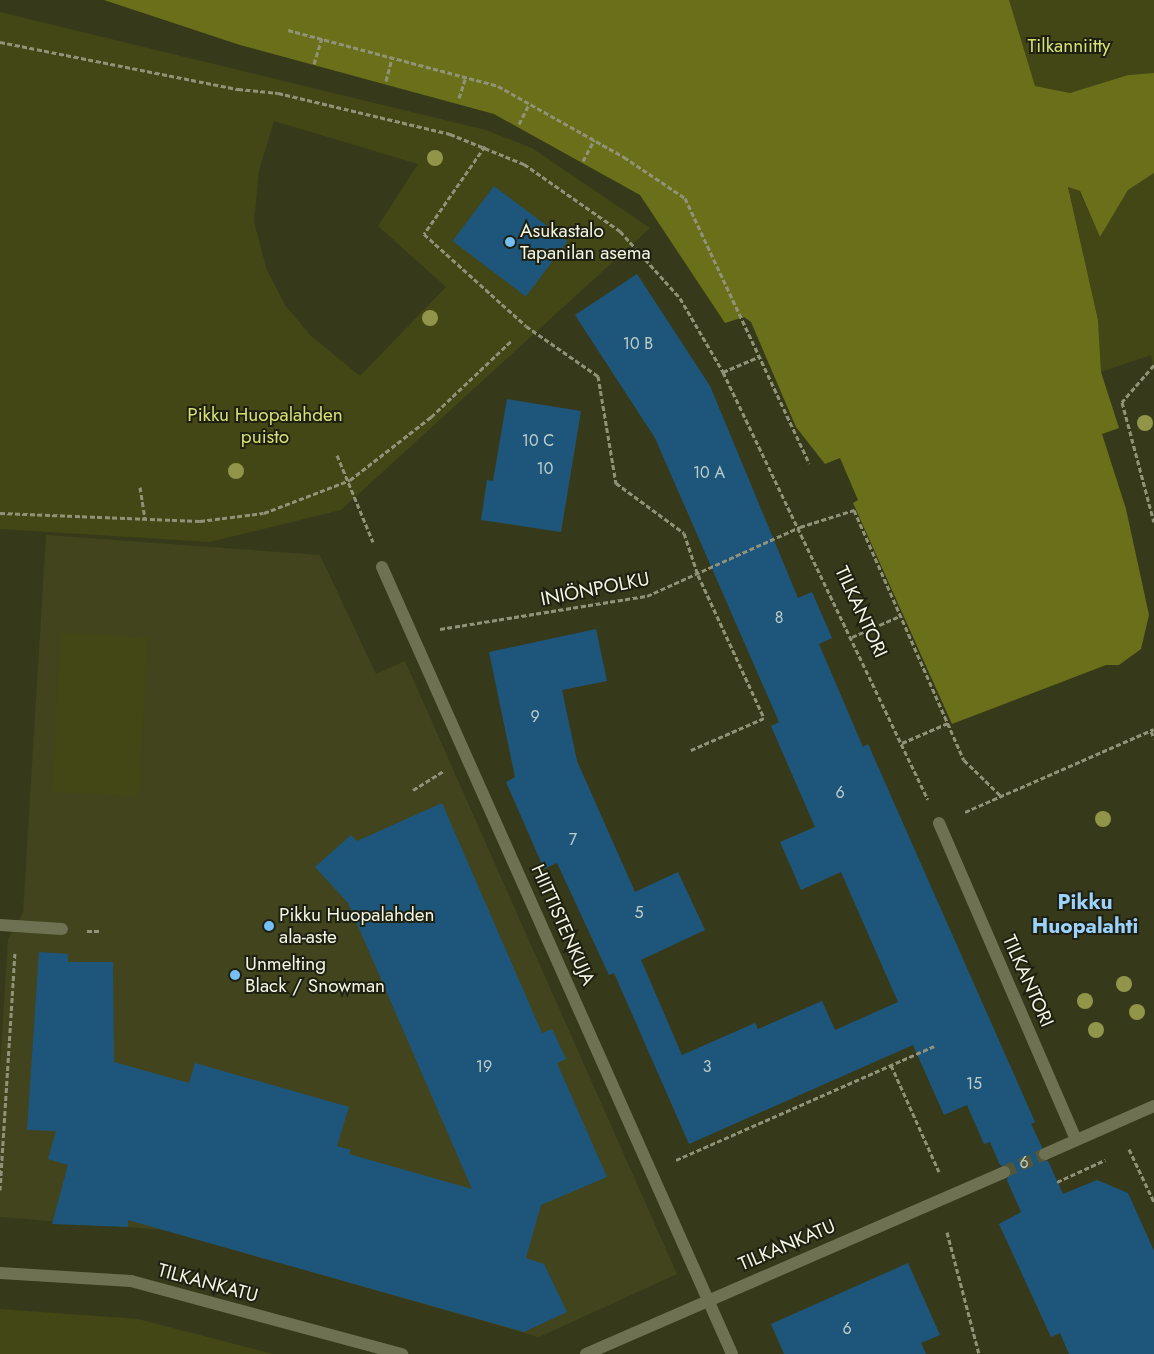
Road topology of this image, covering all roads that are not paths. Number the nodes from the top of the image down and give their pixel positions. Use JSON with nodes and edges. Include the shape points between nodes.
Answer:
{"nodes":[{"id":1,"x":382,"y":567,"type":"road end"},
{"id":2,"x":939,"y":823,"type":"road end"},
{"id":3,"x":0,"y":926,"type":"edge"},
{"id":4,"x":62,"y":929,"type":"dead end"},
{"id":5,"x":1154,"y":1106,"type":"edge"},
{"id":6,"x":1076,"y":1139,"type":"junction"},
{"id":7,"x":1045,"y":1154,"type":"tunnel mouth"},
{"id":8,"x":1004,"y":1172,"type":"tunnel mouth"},
{"id":9,"x":0,"y":1273,"type":"edge"},
{"id":10,"x":709,"y":1299,"type":"junction"},
{"id":11,"x":402,"y":1354,"type":"edge"},
{"id":12,"x":586,"y":1354,"type":"edge"},
{"id":13,"x":732,"y":1354,"type":"edge"}],
"edges":[{"from":1,"to":10,"type":"street","name":"HIITTISTENKUJA"},
{"from":2,"to":6,"type":"street","name":"TILKANTORI"},
{"from":3,"to":4,"type":"street"},
{"from":5,"to":6,"type":"street"},
{"from":6,"to":7,"type":"street"},
{"from":8,"to":10,"type":"street","name":"TILKANKATU"},
{"from":9,"to":11,"type":"street","name":"TILKANKATU","via":[[132,1282]]},
{"from":10,"to":12,"type":"street","name":"TILKANKATU"},
{"from":10,"to":13,"type":"street","name":"HIITTISTENKUJA"}]}
